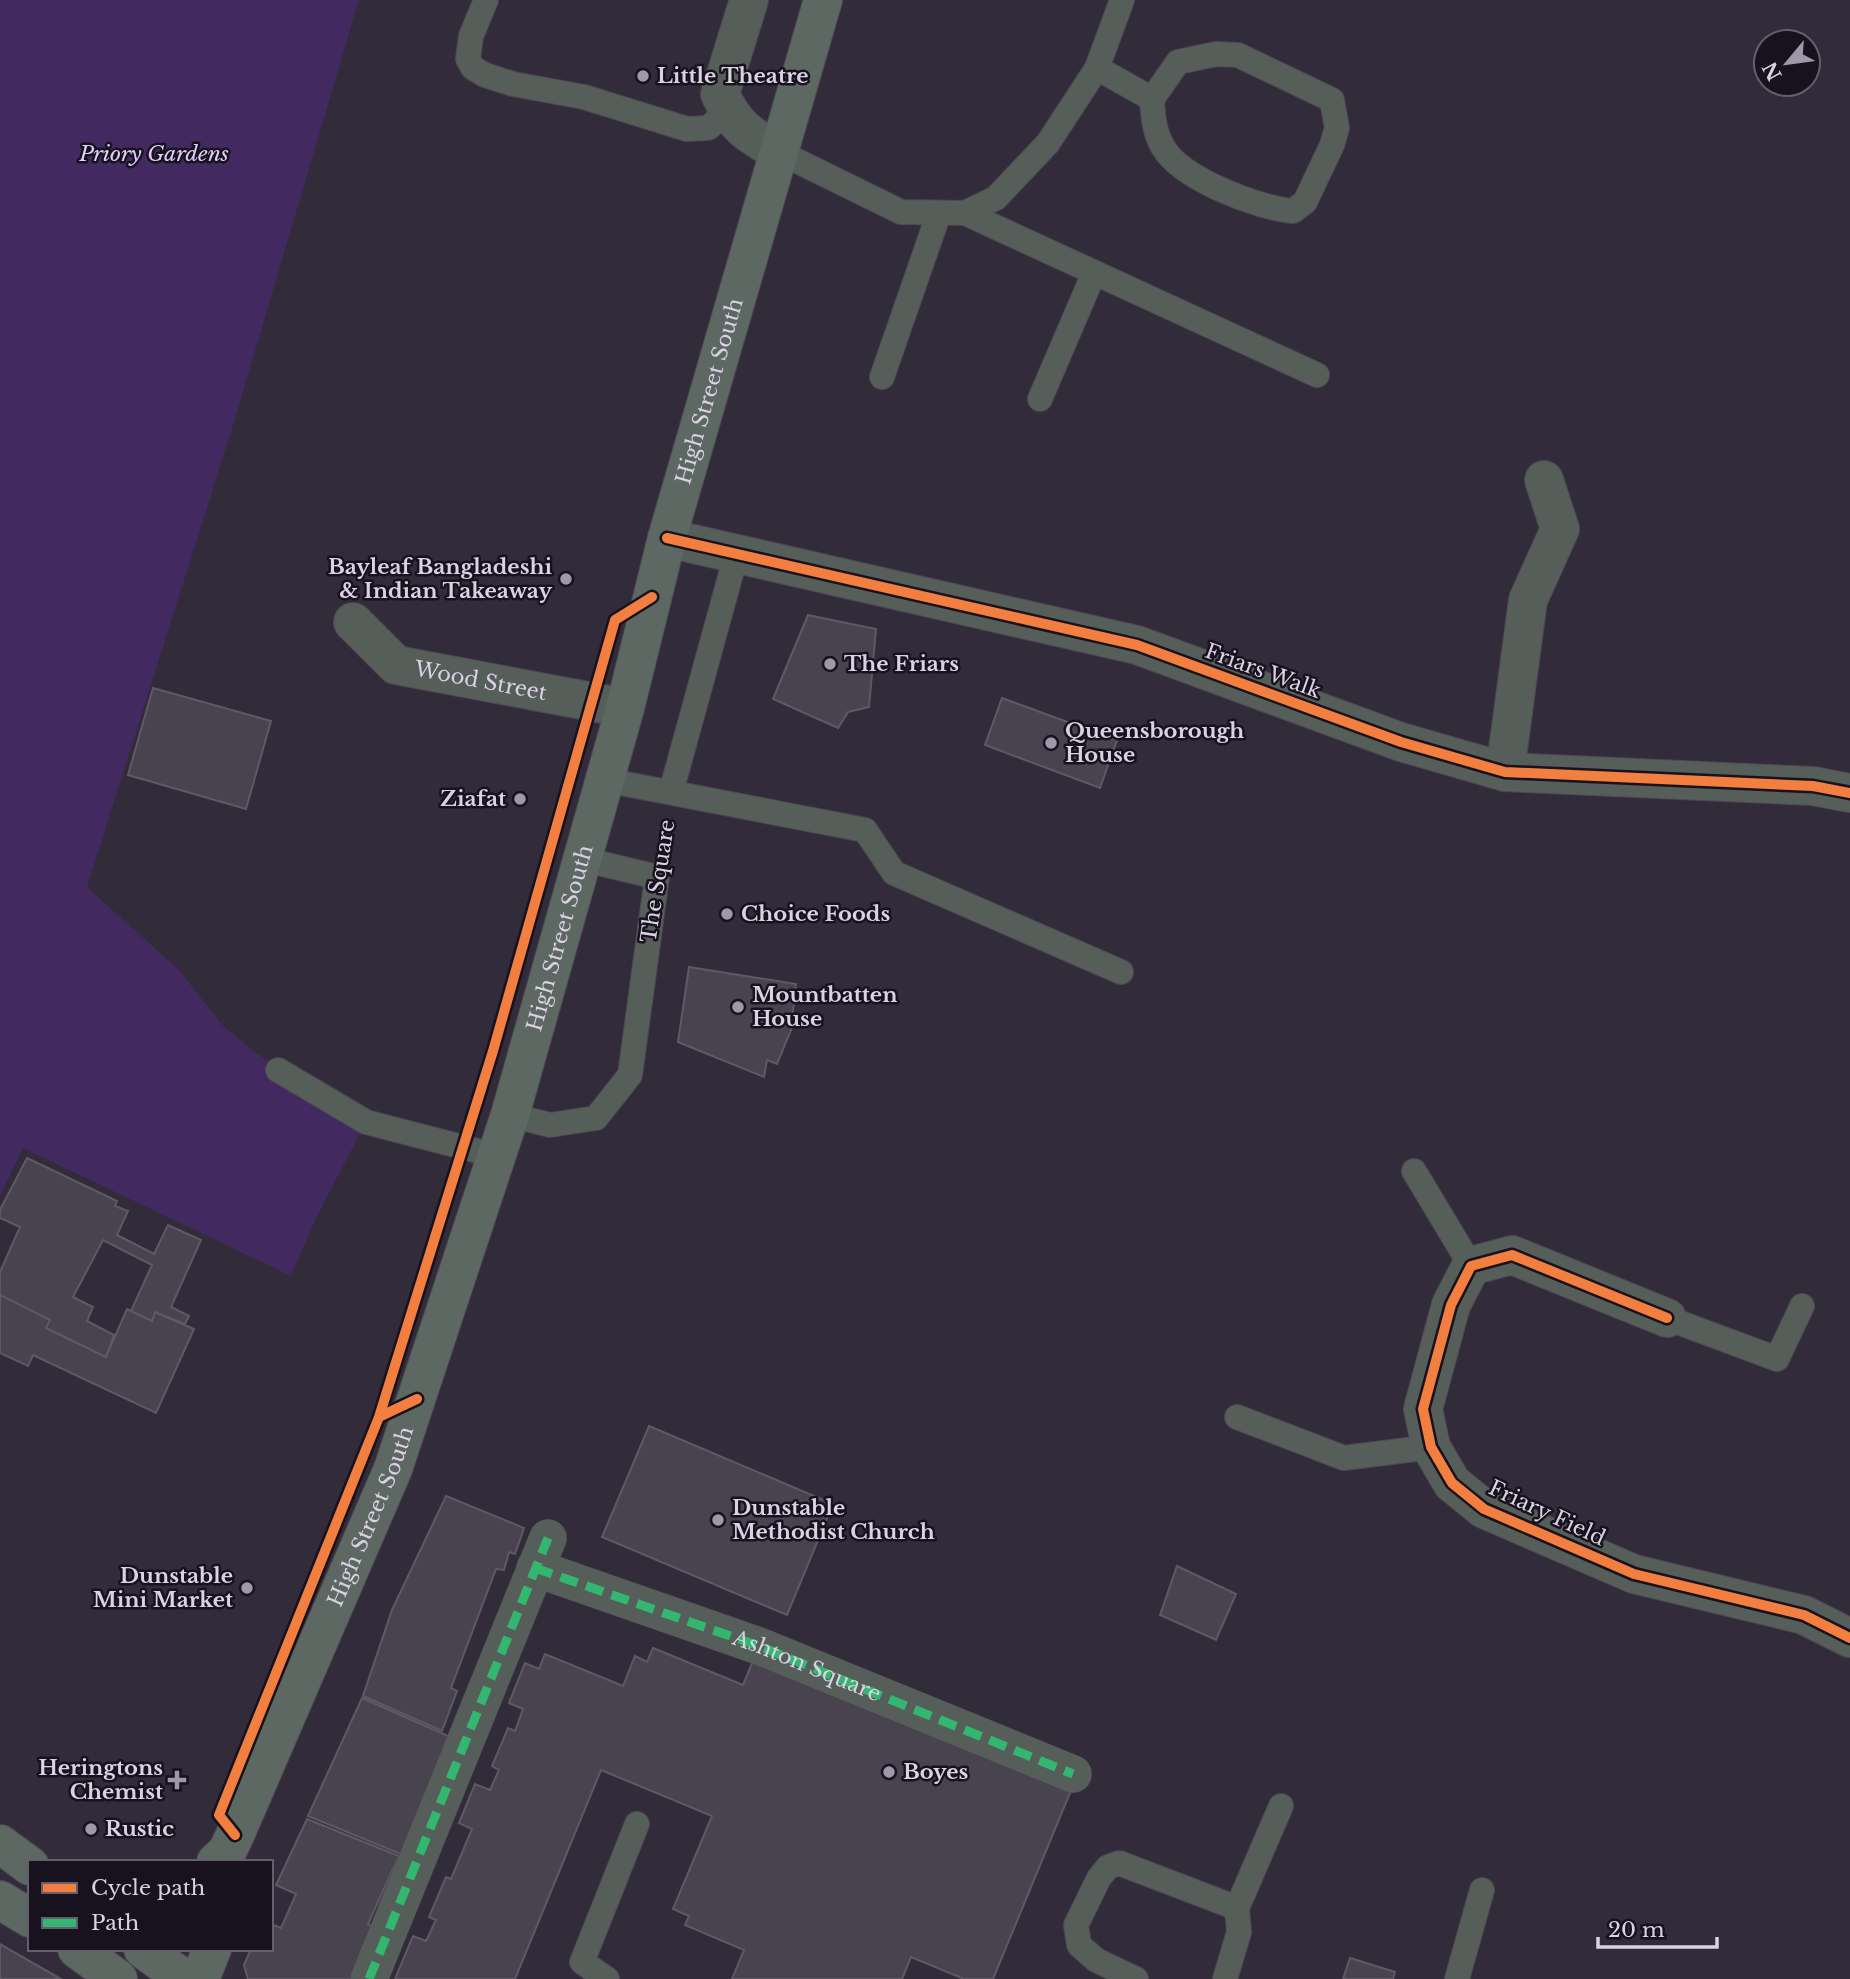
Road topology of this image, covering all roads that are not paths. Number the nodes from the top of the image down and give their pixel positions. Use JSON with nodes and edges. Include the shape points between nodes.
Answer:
{"nodes":[{"id":1,"x":486,"y":0,"type":"edge"},
{"id":2,"x":749,"y":0,"type":"edge"},
{"id":3,"x":822,"y":0,"type":"edge"},
{"id":4,"x":1122,"y":0,"type":"edge"},
{"id":5,"x":1097,"y":68,"type":"junction"},
{"id":6,"x":1152,"y":99,"type":"junction"},
{"id":7,"x":728,"y":111,"type":"junction"},
{"id":8,"x":777,"y":151,"type":"junction"},
{"id":9,"x":939,"y":212,"type":"junction"},
{"id":10,"x":965,"y":214,"type":"junction"},
{"id":11,"x":1094,"y":273,"type":"junction"},
{"id":12,"x":1317,"y":375,"type":"dead end"},
{"id":13,"x":882,"y":377,"type":"dead end"},
{"id":14,"x":1040,"y":399,"type":"dead end"},
{"id":15,"x":1544,"y":480,"type":"dead end"},
{"id":16,"x":667,"y":538,"type":"junction"},
{"id":17,"x":737,"y":552,"type":"junction"},
{"id":18,"x":354,"y":622,"type":"dead end"},
{"id":19,"x":625,"y":708,"type":"junction"},
{"id":20,"x":1505,"y":772,"type":"junction"},
{"id":21,"x":605,"y":780,"type":"junction"},
{"id":22,"x":671,"y":792,"type":"junction"},
{"id":23,"x":1850,"y":793,"type":"edge"},
{"id":24,"x":582,"y":859,"type":"junction"},
{"id":25,"x":1121,"y":972,"type":"dead end"},
{"id":26,"x":278,"y":1070,"type":"dead end"},
{"id":27,"x":510,"y":1115,"type":"junction"},
{"id":28,"x":497,"y":1156,"type":"junction"},
{"id":29,"x":1414,"y":1171,"type":"dead end"},
{"id":30,"x":1471,"y":1266,"type":"junction"},
{"id":31,"x":1802,"y":1306,"type":"dead end"},
{"id":32,"x":1667,"y":1318,"type":"joint"},
{"id":33,"x":1237,"y":1416,"type":"dead end"},
{"id":34,"x":1431,"y":1447,"type":"junction"},
{"id":35,"x":1850,"y":1638,"type":"edge"},
{"id":36,"x":1073,"y":1774,"type":"dead end"},
{"id":37,"x":1281,"y":1806,"type":"dead end"},
{"id":38,"x":637,"y":1824,"type":"dead end"},
{"id":39,"x":0,"y":1844,"type":"edge"},
{"id":40,"x":224,"y":1859,"type":"edge"},
{"id":41,"x":28,"y":1865,"type":"edge"},
{"id":42,"x":1482,"y":1890,"type":"dead end"},
{"id":43,"x":0,"y":1899,"type":"edge"},
{"id":44,"x":1237,"y":1908,"type":"junction"},
{"id":45,"x":28,"y":1918,"type":"edge"},
{"id":46,"x":81,"y":1951,"type":"edge"},
{"id":47,"x":211,"y":1951,"type":"edge"},
{"id":48,"x":118,"y":1979,"type":"edge"},
{"id":49,"x":200,"y":1979,"type":"edge"},
{"id":50,"x":369,"y":1979,"type":"edge"},
{"id":51,"x":607,"y":1979,"type":"edge"},
{"id":52,"x":1136,"y":1979,"type":"edge"},
{"id":53,"x":1226,"y":1979,"type":"edge"},
{"id":54,"x":1457,"y":1979,"type":"edge"}],
"edges":[{"from":1,"to":7,"type":"lane","via":[[471,36],[468,60],[485,75],[584,97],[687,129],[708,128]]},
{"from":2,"to":7,"type":"street","via":[[720,93]]},
{"from":3,"to":8,"type":"main road","name":"High Street South"},
{"from":4,"to":5,"type":"lane"},
{"from":5,"to":6,"type":"lane"},
{"from":5,"to":10,"type":"lane","via":[[1048,144],[996,198]]},
{"from":6,"to":6,"type":"lane","via":[[1154,125],[1164,149],[1190,173],[1269,209],[1293,211],[1306,201],[1337,128],[1332,100],[1238,55],[1216,54],[1178,62]]},
{"from":7,"to":8,"type":"street","via":[[746,134]]},
{"from":8,"to":9,"type":"lane","via":[[901,212]]},
{"from":8,"to":16,"type":"main road","name":"High Street South"},
{"from":9,"to":10,"type":"lane"},
{"from":9,"to":13,"type":"lane"},
{"from":10,"to":11,"type":"lane"},
{"from":11,"to":12,"type":"lane"},
{"from":11,"to":14,"type":"lane"},
{"from":15,"to":20,"type":"street","via":[[1560,529],[1528,600]]},
{"from":16,"to":17,"type":"street","name":"Friars Walk"},
{"from":16,"to":19,"type":"main road","name":"High Street South"},
{"from":17,"to":20,"type":"street","name":"Friars Walk","via":[[1137,645],[1401,742]]},
{"from":17,"to":22,"type":"lane","name":"The Square"},
{"from":18,"to":19,"type":"street","name":"Wood Street","via":[[396,665]]},
{"from":19,"to":21,"type":"main road","name":"High Street South"},
{"from":20,"to":23,"type":"street","name":"Friars Walk","via":[[1813,786]]},
{"from":21,"to":22,"type":"lane"},
{"from":21,"to":24,"type":"main road","name":"High Street South"},
{"from":22,"to":25,"type":"lane","via":[[865,830],[894,873]]},
{"from":24,"to":27,"type":"main road","name":"High Street South"},
{"from":24,"to":27,"type":"lane","name":"The Square","via":[[657,877],[630,1075],[596,1118],[550,1125]]},
{"from":26,"to":28,"type":"lane","via":[[366,1122]]},
{"from":27,"to":28,"type":"main road","name":"High Street South"},
{"from":28,"to":40,"type":"main road","name":"High Street South","via":[[393,1469]]},
{"from":29,"to":30,"type":"lane"},
{"from":30,"to":32,"type":"street","via":[[1512,1255]]},
{"from":30,"to":34,"type":"street","name":"Friary Field","via":[[1451,1305],[1423,1409]]},
{"from":31,"to":32,"type":"lane","via":[[1777,1359]]},
{"from":33,"to":34,"type":"lane","via":[[1344,1458]]},
{"from":34,"to":35,"type":"street","name":"Friary Field","via":[[1452,1483],[1484,1509],[1634,1574],[1804,1615]]},
{"from":36,"to":50,"type":"street","name":"Ashton Square","via":[[541,1553]]},
{"from":37,"to":44,"type":"lane"},
{"from":38,"to":51,"type":"lane","via":[[582,1962]]},
{"from":39,"to":41,"type":"main road"},
{"from":42,"to":54,"type":"lane"},
{"from":43,"to":45,"type":"main road"},
{"from":44,"to":52,"type":"lane","via":[[1119,1863],[1108,1867],[1076,1925],[1079,1945],[1096,1960]]},
{"from":44,"to":53,"type":"lane","via":[[1240,1932]]},
{"from":46,"to":48,"type":"main road"},
{"from":47,"to":49,"type":"main road"}]}
